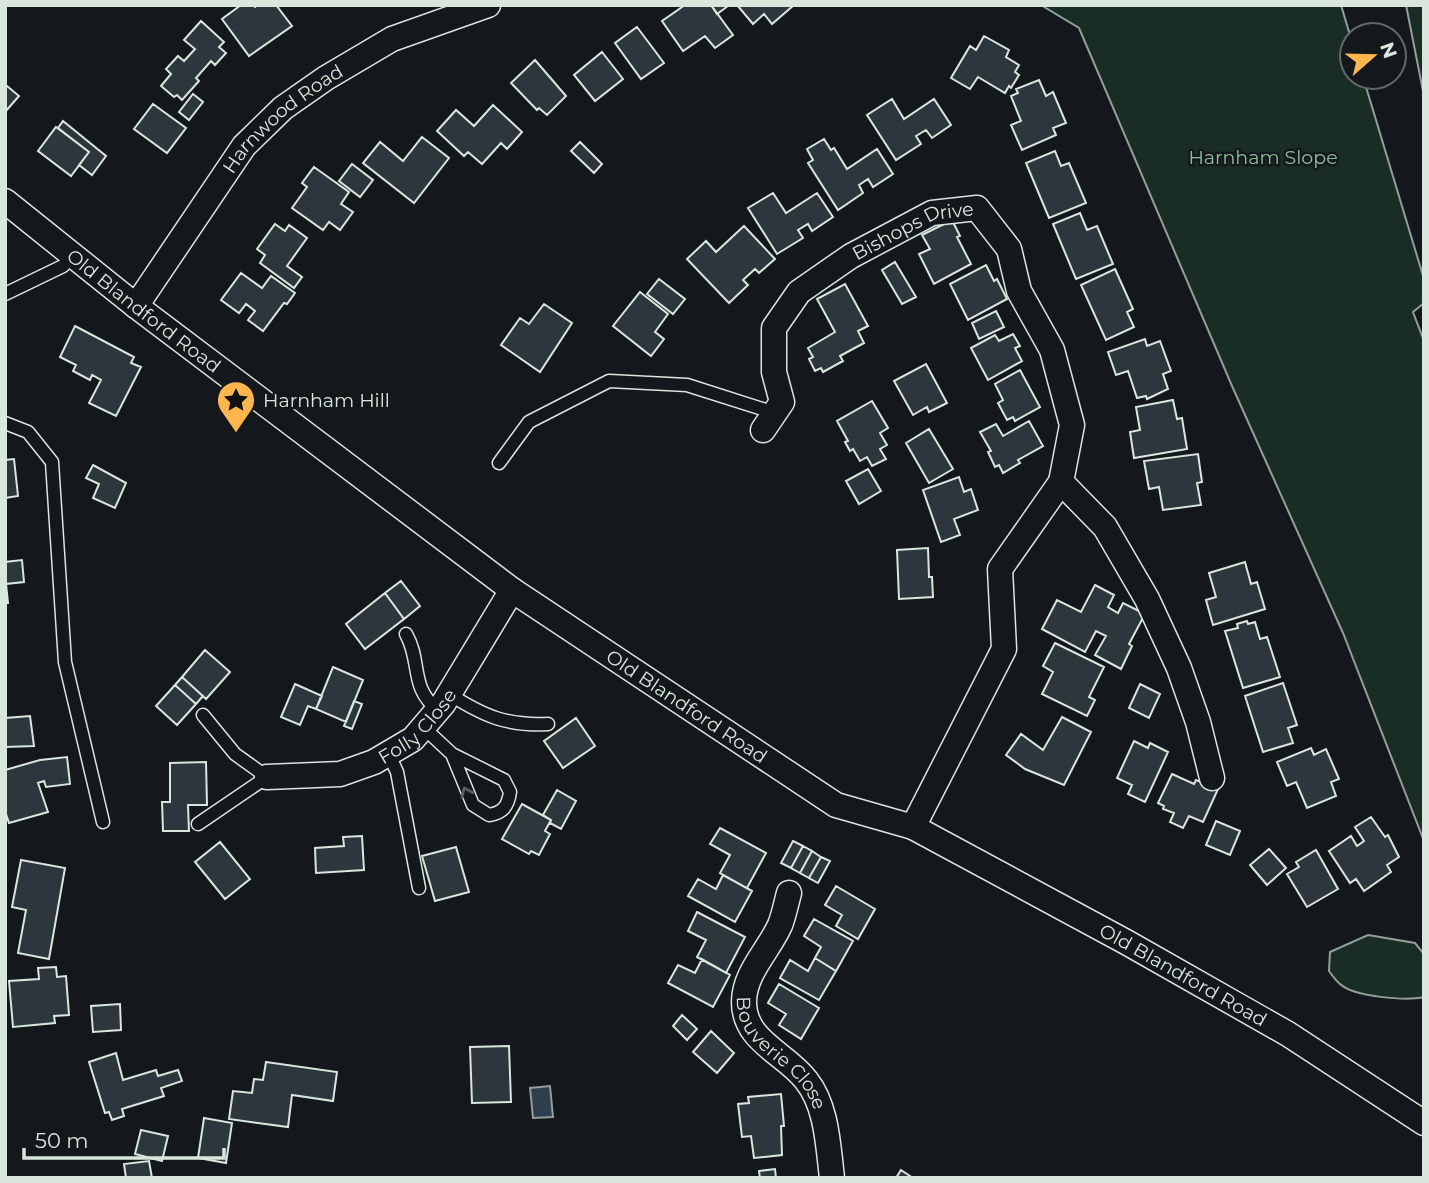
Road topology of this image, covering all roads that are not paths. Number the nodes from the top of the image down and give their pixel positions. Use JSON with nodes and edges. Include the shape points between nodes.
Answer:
{"nodes":[{"id":1,"x":488,"y":5,"type":"edge"},
{"id":2,"x":5,"y":201,"type":"edge"},
{"id":3,"x":73,"y":255,"type":"junction"},
{"id":4,"x":5,"y":293,"type":"edge"},
{"id":5,"x":136,"y":306,"type":"junction"},
{"id":6,"x":769,"y":421,"type":"joint"},
{"id":7,"x":5,"y":423,"type":"edge"},
{"id":8,"x":499,"y":463,"type":"dead end"},
{"id":9,"x":1061,"y":482,"type":"junction"},
{"id":10,"x":512,"y":590,"type":"junction"},
{"id":11,"x":406,"y":634,"type":"dead end"},
{"id":12,"x":437,"y":711,"type":"junction"},
{"id":13,"x":203,"y":715,"type":"dead end"},
{"id":14,"x":548,"y":724,"type":"dead end"},
{"id":15,"x":452,"y":754,"type":"junction"},
{"id":16,"x":389,"y":755,"type":"junction"},
{"id":17,"x":267,"y":777,"type":"junction"},
{"id":18,"x":1212,"y":778,"type":"dead end"},
{"id":19,"x":103,"y":822,"type":"dead end"},
{"id":20,"x":198,"y":824,"type":"dead end"},
{"id":21,"x":913,"y":827,"type":"junction"},
{"id":22,"x":419,"y":888,"type":"dead end"},
{"id":23,"x":789,"y":893,"type":"dead end"},
{"id":24,"x":1424,"y":1123,"type":"edge"},
{"id":25,"x":832,"y":1178,"type":"edge"}],
"edges":[{"from":1,"to":5,"type":"street","name":"Harnwood Road","via":[[392,39],[283,108],[243,146]]},
{"from":2,"to":3,"type":"street","name":"Old Blandford Road"},
{"from":3,"to":4,"type":"lane","via":[[63,266]]},
{"from":3,"to":5,"type":"street","name":"Old Blandford Road"},
{"from":5,"to":10,"type":"street","name":"Old Blandford Road"},
{"from":6,"to":8,"type":"lane","via":[[687,385],[609,381],[529,422]]},
{"from":6,"to":9,"type":"street","name":"Bishops Drive","via":[[782,401],[774,372],[774,328],[799,292],[851,256],[932,213],[977,208],[1009,249],[1019,291],[1052,350],[1072,425]]},
{"from":7,"to":19,"type":"lane","via":[[29,432],[52,462],[65,662]]},
{"from":9,"to":18,"type":"street","via":[[1105,527],[1147,599],[1179,668]]},
{"from":9,"to":21,"type":"street","name":"Bishops Drive","via":[[1000,569],[1004,649]]},
{"from":10,"to":12,"type":"street","name":"Folly Close"},
{"from":10,"to":21,"type":"street","name":"Old Blandford Road","via":[[836,806]]},
{"from":11,"to":12,"type":"lane","via":[[421,691]]},
{"from":12,"to":14,"type":"lane","via":[[477,712],[523,725]]},
{"from":12,"to":15,"type":"lane"},
{"from":12,"to":16,"type":"street","name":"Folly Close","via":[[413,739]]},
{"from":13,"to":17,"type":"lane","via":[[235,754]]},
{"from":15,"to":15,"type":"lane","one_way":true,"via":[[504,780],[510,792],[501,812],[489,815],[473,805]]},
{"from":16,"to":17,"type":"street","name":"Folly Close","via":[[340,774]]},
{"from":16,"to":22,"type":"lane","via":[[397,772]]},
{"from":17,"to":20,"type":"lane"},
{"from":21,"to":24,"type":"street","name":"Old Blandford Road","via":[[1288,1034]]},
{"from":23,"to":25,"type":"street","name":"Bouverie Close","via":[[780,924],[746,986],[745,1014],[759,1039],[807,1080],[820,1105]]}]}
